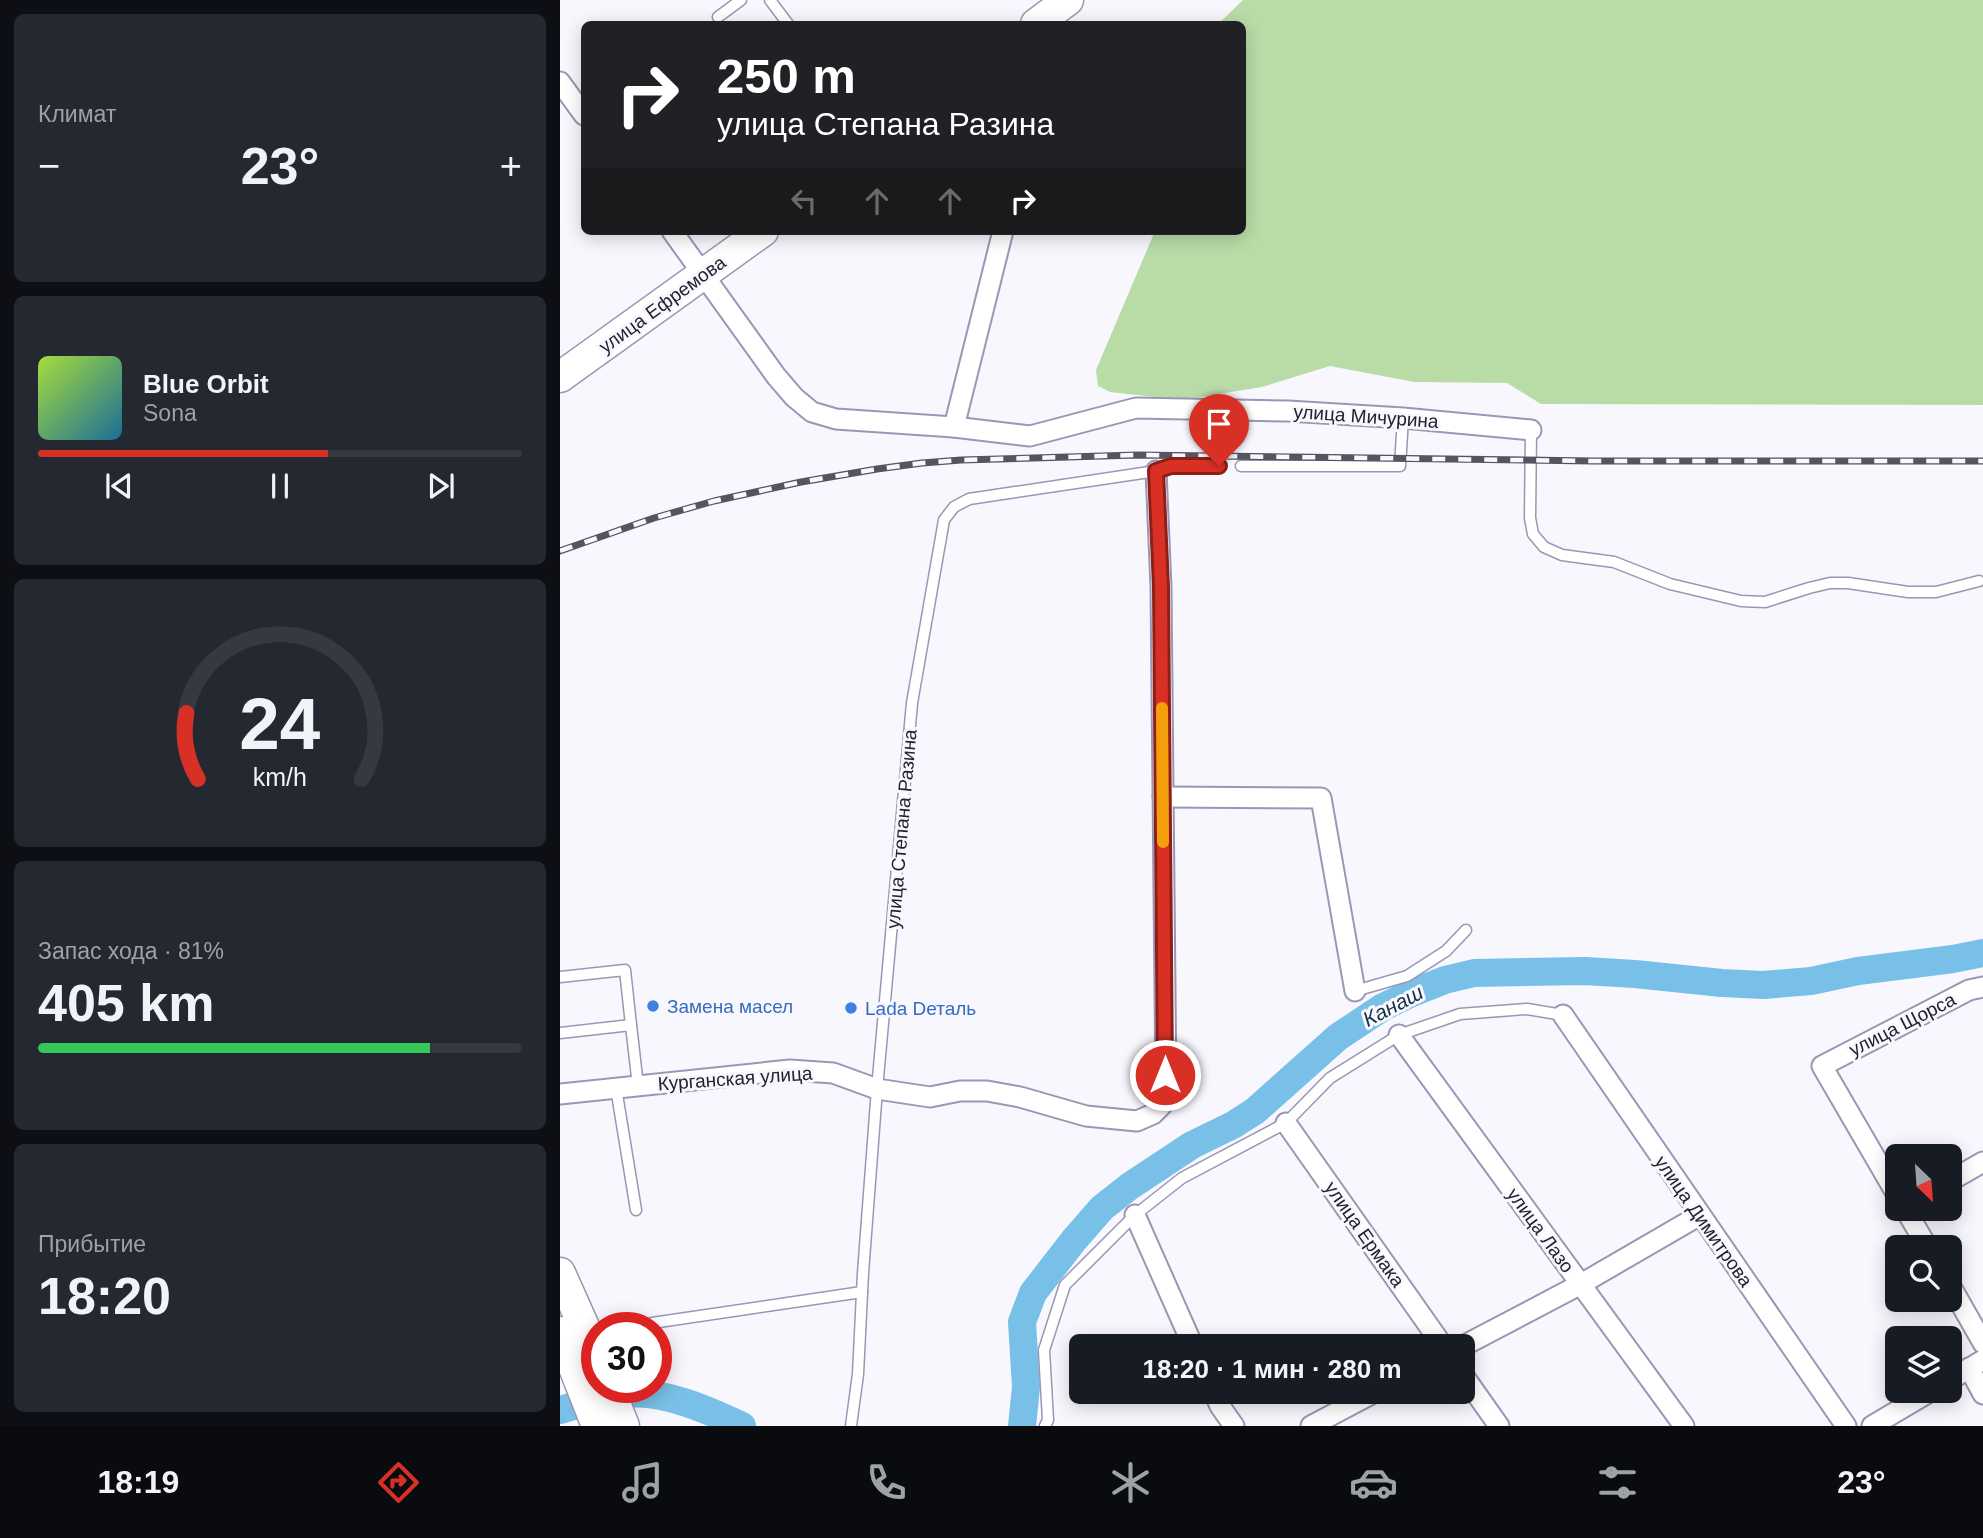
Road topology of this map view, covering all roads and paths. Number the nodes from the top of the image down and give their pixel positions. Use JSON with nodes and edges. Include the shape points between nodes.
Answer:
{"nodes":[{"id":1,"x":741,"y":0,"type":"edge"},
{"id":2,"x":770,"y":0,"type":"edge"},
{"id":3,"x":718,"y":17,"type":"dead end"},
{"id":4,"x":786,"y":21,"type":"edge"},
{"id":5,"x":560,"y":82,"type":"edge"},
{"id":6,"x":581,"y":111,"type":"edge"},
{"id":7,"x":675,"y":235,"type":"edge"},
{"id":8,"x":757,"y":235,"type":"edge"},
{"id":9,"x":1002,"y":235,"type":"edge"},
{"id":10,"x":704,"y":275,"type":"junction"},
{"id":11,"x":560,"y":377,"type":"edge"},
{"id":12,"x":1403,"y":418,"type":"junction"},
{"id":13,"x":954,"y":427,"type":"junction"},
{"id":14,"x":1531,"y":430,"type":"joint"},
{"id":15,"x":1219,"y":466,"type":"dead end"},
{"id":16,"x":1241,"y":466,"type":"dead end"},
{"id":17,"x":1156,"y":471,"type":"junction"},
{"id":18,"x":1979,"y":581,"type":"dead end"},
{"id":19,"x":1163,"y":797,"type":"junction"},
{"id":20,"x":1466,"y":930,"type":"dead end"},
{"id":21,"x":560,"y":978,"type":"edge"},
{"id":22,"x":1983,"y":986,"type":"edge"},
{"id":23,"x":1355,"y":991,"type":"joint"},
{"id":24,"x":1563,"y":1015,"type":"joint"},
{"id":25,"x":631,"y":1025,"type":"junction"},
{"id":26,"x":560,"y":1032,"type":"edge"},
{"id":27,"x":1398,"y":1035,"type":"junction"},
{"id":28,"x":638,"y":1086,"type":"junction"},
{"id":29,"x":616,"y":1088,"type":"junction"},
{"id":30,"x":877,"y":1089,"type":"junction"},
{"id":31,"x":560,"y":1094,"type":"edge"},
{"id":32,"x":1286,"y":1123,"type":"junction"},
{"id":33,"x":1983,"y":1162,"type":"edge"},
{"id":34,"x":1885,"y":1174,"type":"edge"},
{"id":35,"x":1962,"y":1174,"type":"edge"},
{"id":36,"x":636,"y":1210,"type":"dead end"},
{"id":37,"x":1135,"y":1215,"type":"junction"},
{"id":38,"x":1700,"y":1215,"type":"junction"},
{"id":39,"x":560,"y":1273,"type":"edge"},
{"id":40,"x":1581,"y":1284,"type":"junction"},
{"id":41,"x":862,"y":1292,"type":"junction"},
{"id":42,"x":1962,"y":1306,"type":"edge"},
{"id":43,"x":672,"y":1321,"type":"edge"},
{"id":44,"x":1188,"y":1334,"type":"edge"},
{"id":45,"x":1435,"y":1334,"type":"edge"},
{"id":46,"x":1475,"y":1340,"type":"edge"},
{"id":47,"x":1983,"y":1343,"type":"edge"},
{"id":48,"x":579,"y":1345,"type":"edge"},
{"id":49,"x":1976,"y":1364,"type":"edge"},
{"id":50,"x":1475,"y":1392,"type":"edge"},
{"id":51,"x":1983,"y":1394,"type":"edge"},
{"id":52,"x":615,"y":1403,"type":"edge"},
{"id":53,"x":1910,"y":1403,"type":"edge"},
{"id":54,"x":1219,"y":1404,"type":"edge"},
{"id":55,"x":1352,"y":1404,"type":"edge"},
{"id":56,"x":597,"y":1426,"type":"edge"},
{"id":57,"x":624,"y":1426,"type":"edge"},
{"id":58,"x":851,"y":1426,"type":"edge"},
{"id":59,"x":1045,"y":1426,"type":"edge"},
{"id":60,"x":1234,"y":1426,"type":"edge"},
{"id":61,"x":1311,"y":1426,"type":"edge"},
{"id":62,"x":1499,"y":1426,"type":"edge"},
{"id":63,"x":1684,"y":1426,"type":"edge"},
{"id":64,"x":1846,"y":1426,"type":"edge"},
{"id":65,"x":1872,"y":1426,"type":"edge"}],
"edges":[{"from":1,"to":3,"type":"lane"},
{"from":2,"to":4,"type":"lane"},
{"from":5,"to":6,"type":"street"},
{"from":7,"to":10,"type":"street","name":"улица Мичурина"},
{"from":8,"to":10,"type":"main road","name":"улица Ефремова"},
{"from":9,"to":13,"type":"street"},
{"from":10,"to":11,"type":"main road","name":"улица Ефремова"},
{"from":10,"to":13,"type":"street","name":"улица Мичурина","via":[[776,376],[813,412],[836,419]]},
{"from":12,"to":13,"type":"street","name":"улица Мичурина","via":[[1136,408],[1030,436]]},
{"from":12,"to":14,"type":"street","name":"улица Мичурина"},
{"from":12,"to":16,"type":"lane","via":[[1400,466]]},
{"from":14,"to":18,"type":"lane","name":"улица Мичурина","via":[[1533,534],[1544,547],[1562,555],[1614,562],[1671,584],[1741,601],[1765,602],[1830,583],[1936,592]]},
{"from":15,"to":17,"type":"lane","name":"улица Степана Разина","via":[[1171,466]]},
{"from":17,"to":19,"type":"street"},
{"from":17,"to":30,"type":"lane","name":"улица Степана Разина","via":[[969,499],[954,507],[944,520],[912,704]]},
{"from":19,"to":23,"type":"street","via":[[1321,798]]},
{"from":19,"to":30,"type":"street","name":"Курганская улица","via":[[1166,1091],[1162,1105],[1137,1121],[1086,1116],[987,1091],[930,1097]]},
{"from":20,"to":23,"type":"lane","via":[[1446,951],[1408,976]]},
{"from":21,"to":25,"type":"lane","via":[[625,970]]},
{"from":22,"to":34,"type":"street","name":"улица Щорса","via":[[1822,1066]]},
{"from":24,"to":27,"type":"lane","via":[[1527,1009],[1460,1014]]},
{"from":24,"to":38,"type":"street","name":"улица Димитрова"},
{"from":25,"to":26,"type":"lane"},
{"from":25,"to":28,"type":"lane"},
{"from":27,"to":32,"type":"lane","via":[[1329,1078]]},
{"from":27,"to":40,"type":"street","name":"улица Лазо"},
{"from":28,"to":29,"type":"street","name":"Курганская улица"},
{"from":28,"to":30,"type":"street","name":"Курганская улица","via":[[790,1070],[833,1073]]},
{"from":29,"to":31,"type":"street","name":"Курганская улица"},
{"from":29,"to":36,"type":"lane"},
{"from":30,"to":41,"type":"lane","name":"улица Степана Разина"},
{"from":32,"to":37,"type":"lane","via":[[1182,1178]]},
{"from":32,"to":45,"type":"street","name":"улица Ермака"},
{"from":33,"to":35,"type":"street"},
{"from":37,"to":44,"type":"street"},
{"from":37,"to":59,"type":"lane","via":[[1065,1285],[1044,1350]]},
{"from":38,"to":40,"type":"street"},
{"from":38,"to":64,"type":"street","name":"улица Димитрова"},
{"from":39,"to":48,"type":"main road"},
{"from":40,"to":46,"type":"street"},
{"from":40,"to":63,"type":"street","name":"улица Лазо"},
{"from":41,"to":43,"type":"lane"},
{"from":41,"to":58,"type":"lane","name":"улица Степана Разина"},
{"from":42,"to":47,"type":"street"},
{"from":48,"to":56,"type":"main road"},
{"from":49,"to":51,"type":"street"},
{"from":50,"to":62,"type":"street"},
{"from":52,"to":57,"type":"main road"},
{"from":53,"to":65,"type":"street"},
{"from":54,"to":60,"type":"street"},
{"from":55,"to":61,"type":"street"}]}
